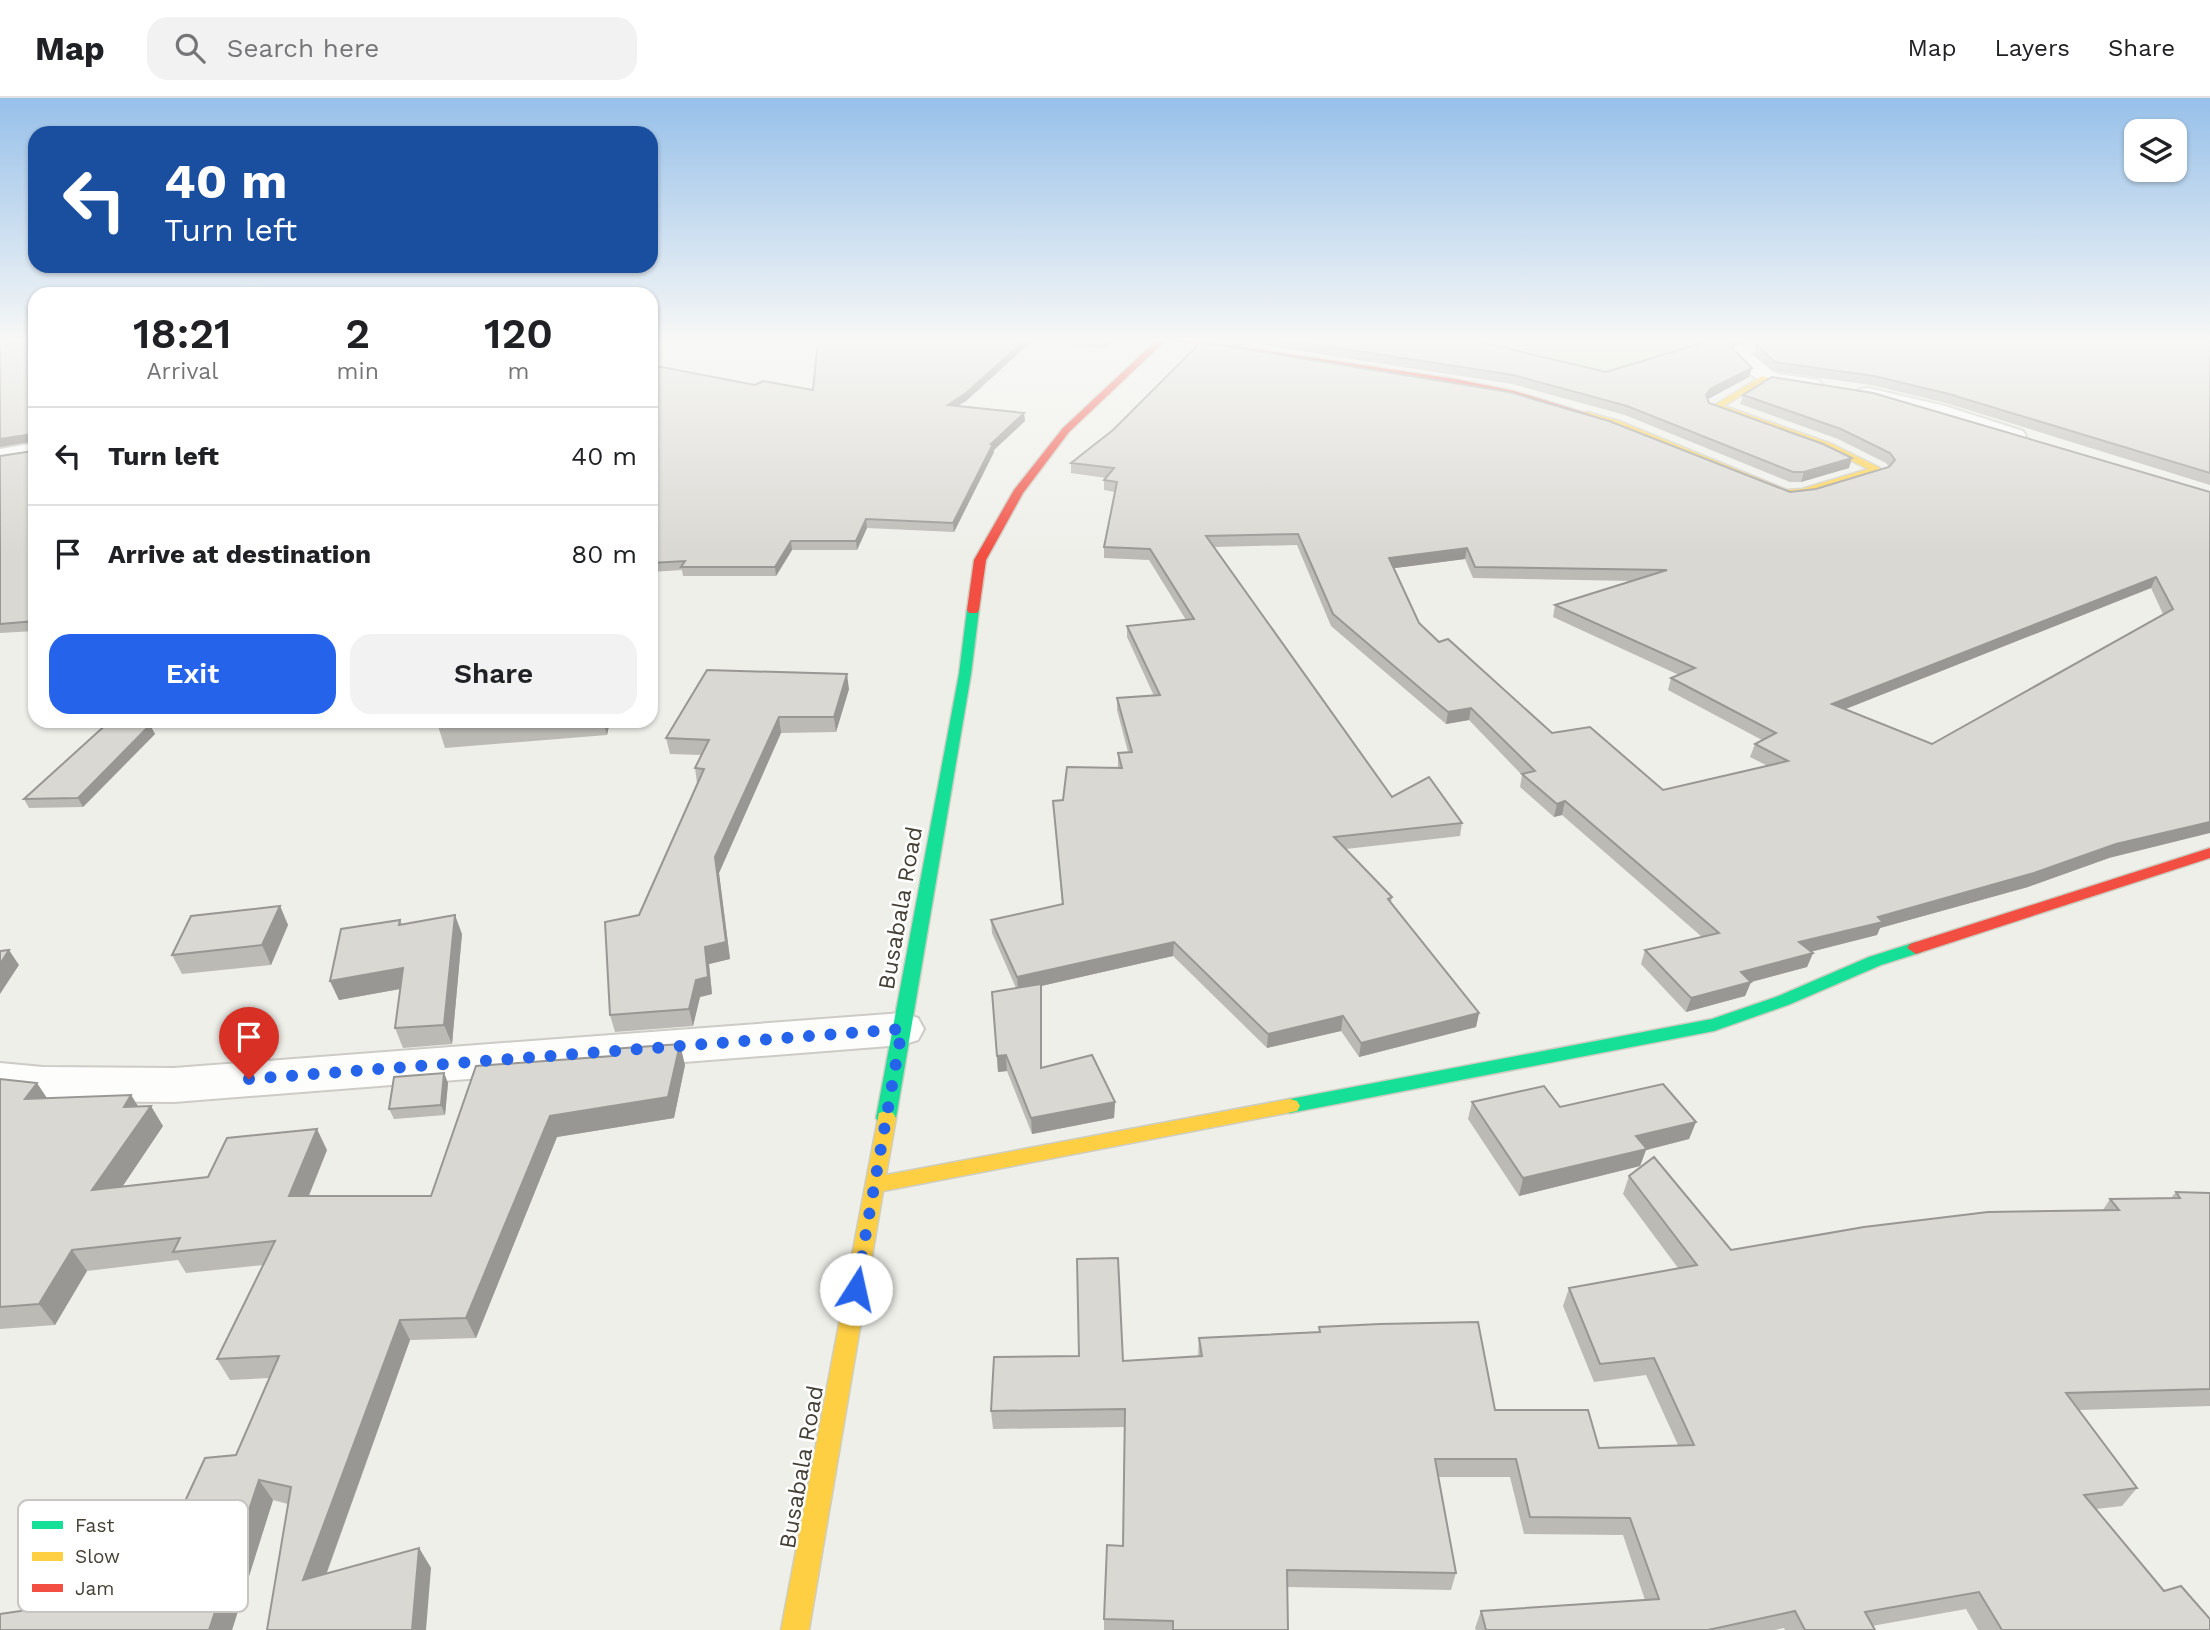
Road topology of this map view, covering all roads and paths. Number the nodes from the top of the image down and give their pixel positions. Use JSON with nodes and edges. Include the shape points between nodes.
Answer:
{"nodes":[{"id":1,"x":1086,"y":411,"type":"edge"},
{"id":2,"x":1576,"y":411,"type":"edge"},
{"id":3,"x":1732,"y":411,"type":"edge"},
{"id":4,"x":1939,"y":411,"type":"edge"},
{"id":5,"x":2037,"y":443,"type":"edge"},
{"id":6,"x":28,"y":451,"type":"edge"},
{"id":7,"x":0,"y":456,"type":"edge"},
{"id":8,"x":2210,"y":853,"type":"edge"},
{"id":9,"x":902,"y":1029,"type":"junction"},
{"id":10,"x":0,"y":1080,"type":"edge"},
{"id":11,"x":874,"y":1185,"type":"junction"},
{"id":12,"x":795,"y":1630,"type":"edge"}],
"edges":[{"from":1,"to":9,"type":"street","name":"Busabala Road","via":[[1018,492],[980,560],[965,674]]},
{"from":2,"to":3,"type":"street","via":[[1616,423],[1786,493],[1877,470],[1829,446]]},
{"from":4,"to":5,"type":"street"},
{"from":6,"to":7,"type":"street"},
{"from":8,"to":11,"type":"street","via":[[1875,961],[1782,1002],[1714,1025]]},
{"from":9,"to":10,"type":"street","via":[[174,1085]]},
{"from":9,"to":11,"type":"street","name":"Busabala Road"},
{"from":11,"to":12,"type":"street","name":"Busabala Road"}]}
